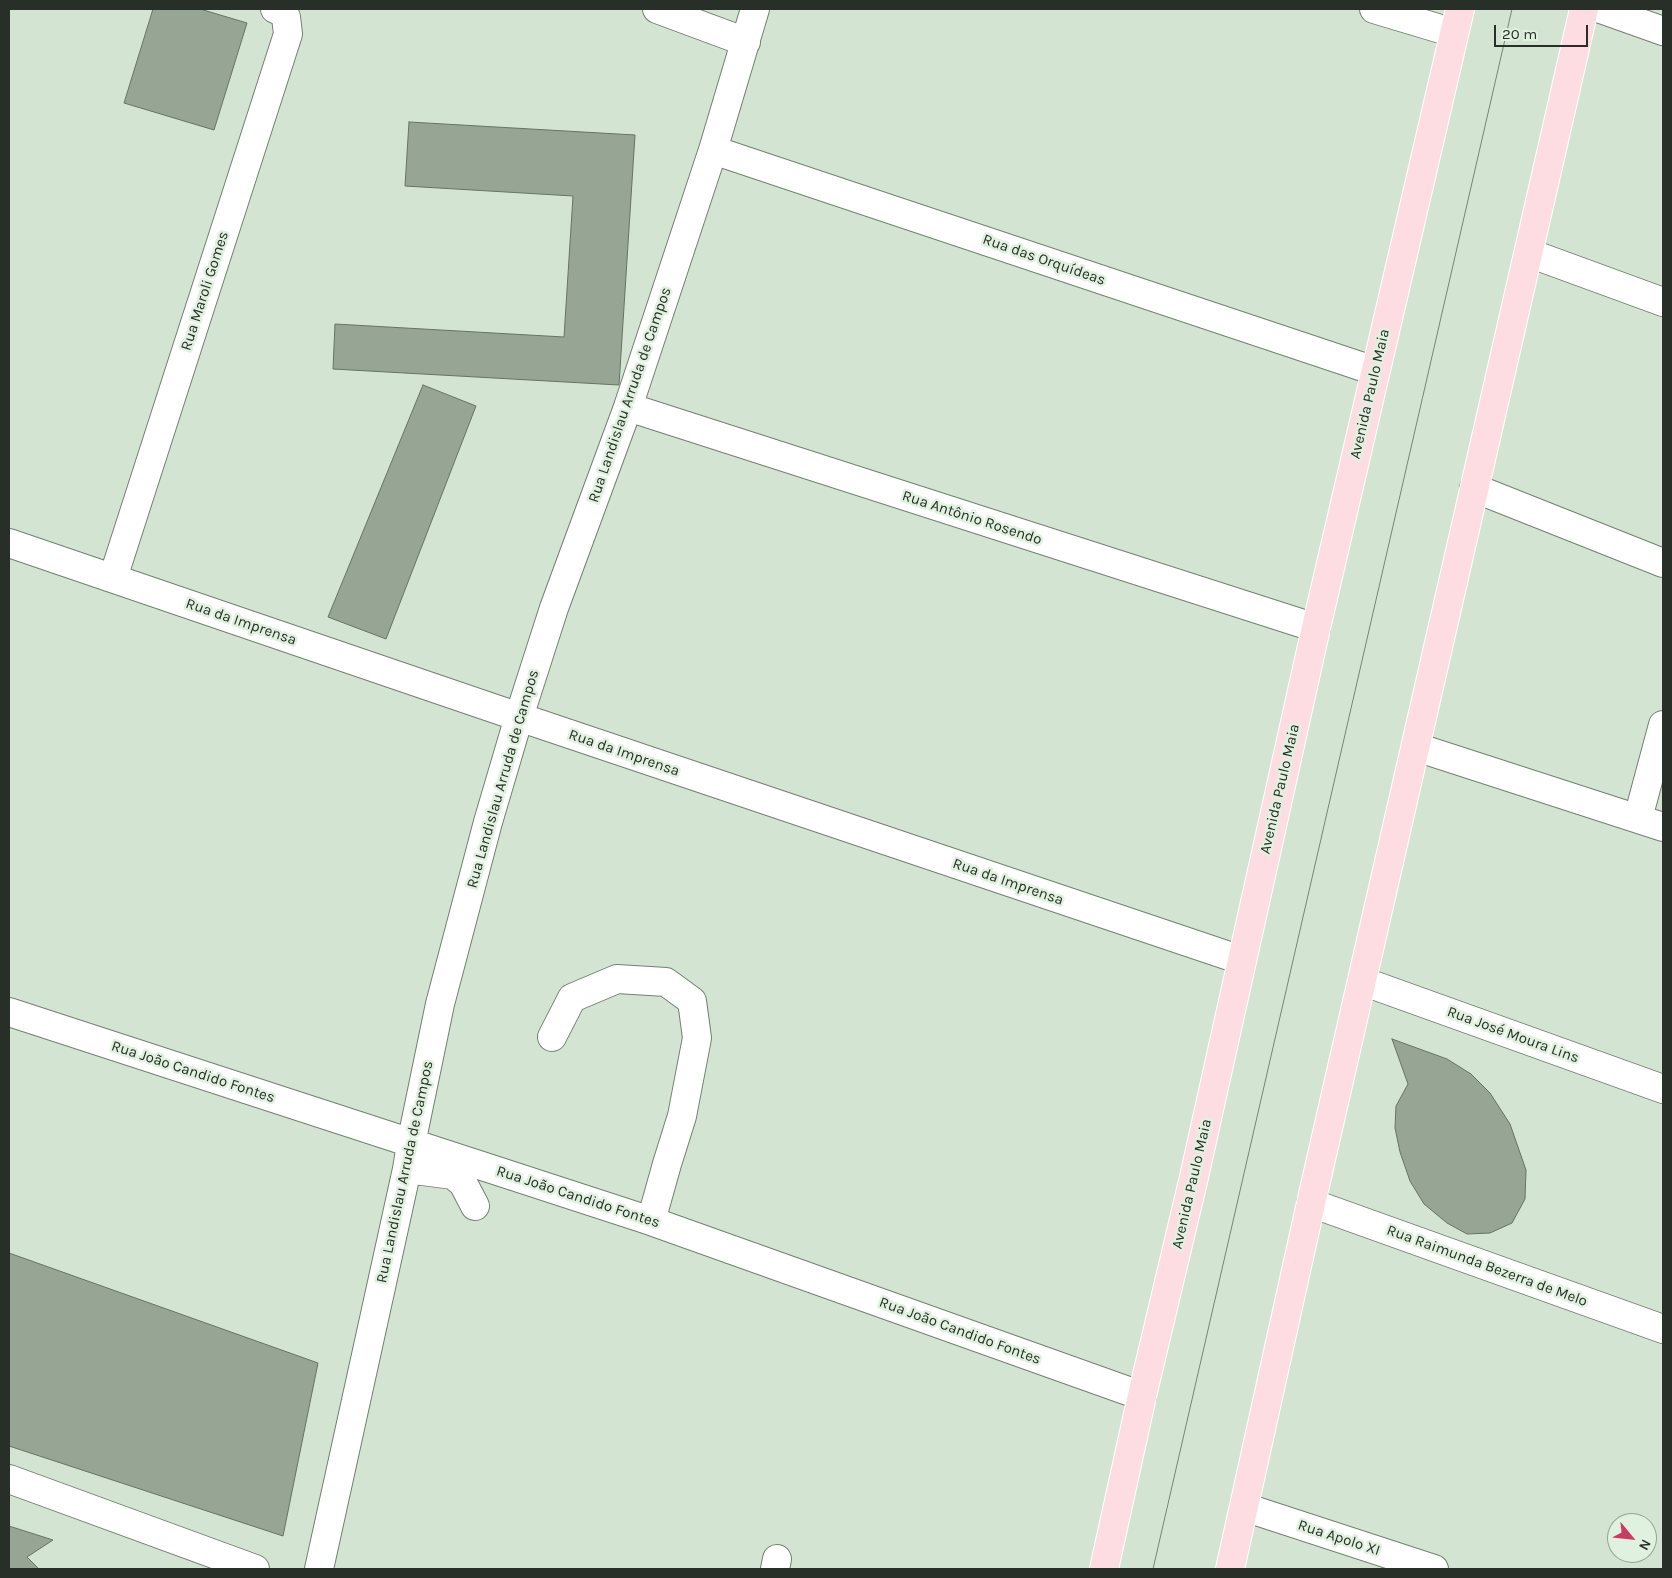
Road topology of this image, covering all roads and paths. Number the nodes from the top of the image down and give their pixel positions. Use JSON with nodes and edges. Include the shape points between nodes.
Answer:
{"nodes":[{"id":1,"x":275,"y":9,"type":"edge"},
{"id":2,"x":657,"y":9,"type":"edge"},
{"id":3,"x":755,"y":9,"type":"edge"},
{"id":4,"x":1374,"y":9,"type":"edge"},
{"id":5,"x":1584,"y":9,"type":"edge"},
{"id":6,"x":1601,"y":9,"type":"edge"},
{"id":7,"x":1457,"y":21,"type":"edge"},
{"id":8,"x":1663,"y":31,"type":"edge"},
{"id":9,"x":746,"y":42,"type":"junction"},
{"id":10,"x":714,"y":150,"type":"junction"},
{"id":11,"x":1529,"y":253,"type":"junction"},
{"id":12,"x":1663,"y":302,"type":"edge"},
{"id":13,"x":1374,"y":371,"type":"junction"},
{"id":14,"x":628,"y":407,"type":"junction"},
{"id":15,"x":1474,"y":488,"type":"junction"},
{"id":16,"x":9,"y":542,"type":"edge"},
{"id":17,"x":1663,"y":563,"type":"edge"},
{"id":18,"x":113,"y":578,"type":"junction"},
{"id":19,"x":1316,"y":628,"type":"junction"},
{"id":20,"x":519,"y":717,"type":"junction"},
{"id":21,"x":1663,"y":725,"type":"edge"},
{"id":22,"x":1416,"y":747,"type":"junction"},
{"id":23,"x":1638,"y":818,"type":"junction"},
{"id":24,"x":1663,"y":827,"type":"edge"},
{"id":25,"x":1241,"y":960,"type":"junction"},
{"id":26,"x":1362,"y":981,"type":"junction"},
{"id":27,"x":9,"y":1012,"type":"edge"},
{"id":28,"x":552,"y":1037,"type":"dead end"},
{"id":29,"x":1663,"y":1089,"type":"edge"},
{"id":30,"x":409,"y":1156,"type":"junction"},
{"id":31,"x":1311,"y":1203,"type":"junction"},
{"id":32,"x":475,"y":1206,"type":"dead end"},
{"id":33,"x":651,"y":1220,"type":"junction"},
{"id":34,"x":1663,"y":1329,"type":"edge"},
{"id":35,"x":1142,"y":1396,"type":"junction"},
{"id":36,"x":9,"y":1480,"type":"edge"},
{"id":37,"x":1244,"y":1507,"type":"junction"},
{"id":38,"x":255,"y":1569,"type":"edge"},
{"id":39,"x":319,"y":1569,"type":"edge"},
{"id":40,"x":1104,"y":1569,"type":"edge"},
{"id":41,"x":1230,"y":1569,"type":"edge"},
{"id":42,"x":1434,"y":1569,"type":"edge"}],
"edges":[{"from":1,"to":18,"type":"street","name":"Rua Maroli Gomes","via":[[286,17],[288,34]]},
{"from":2,"to":9,"type":"street"},
{"from":3,"to":9,"type":"street","name":"Rua Landislau Arruda de Campos"},
{"from":4,"to":7,"type":"street"},
{"from":5,"to":11,"type":"main road"},
{"from":6,"to":8,"type":"street"},
{"from":7,"to":13,"type":"main road","name":"Avenida Paulo Maia"},
{"from":9,"to":10,"type":"street","name":"Rua Landislau Arruda de Campos"},
{"from":10,"to":13,"type":"street","name":"Rua das Orquídeas"},
{"from":10,"to":14,"type":"street","name":"Rua Landislau Arruda de Campos"},
{"from":11,"to":12,"type":"street"},
{"from":11,"to":15,"type":"main road"},
{"from":13,"to":19,"type":"main road","name":"Avenida Paulo Maia"},
{"from":14,"to":19,"type":"street","name":"Rua Antônio Rosendo"},
{"from":14,"to":20,"type":"street","name":"Rua Landislau Arruda de Campos","via":[[554,608]]},
{"from":15,"to":17,"type":"street"},
{"from":15,"to":22,"type":"main road"},
{"from":16,"to":18,"type":"street","name":"Rua da Imprensa"},
{"from":18,"to":20,"type":"street","name":"Rua da Imprensa"},
{"from":19,"to":25,"type":"main road","name":"Avenida Paulo Maia"},
{"from":20,"to":25,"type":"street","name":"Rua da Imprensa"},
{"from":20,"to":30,"type":"street","name":"Rua Landislau Arruda de Campos","via":[[440,1004]]},
{"from":21,"to":23,"type":"street"},
{"from":22,"to":23,"type":"street"},
{"from":22,"to":26,"type":"main road"},
{"from":23,"to":24,"type":"street"},
{"from":25,"to":35,"type":"main road","name":"Avenida Paulo Maia"},
{"from":26,"to":29,"type":"street","name":"Rua José Moura Lins"},
{"from":26,"to":31,"type":"main road"},
{"from":27,"to":30,"type":"street","name":"Rua João Candido Fontes"},
{"from":28,"to":33,"type":"street","via":[[572,998],[617,979],[666,982],[692,1001],[697,1038],[682,1116]]},
{"from":30,"to":32,"type":"street","via":[[453,1175],[463,1183]]},
{"from":30,"to":33,"type":"street","name":"Rua João Candido Fontes"},
{"from":30,"to":39,"type":"street","name":"Rua Landislau Arruda de Campos"},
{"from":31,"to":34,"type":"street","name":"Rua Raimunda Bezerra de Melo"},
{"from":31,"to":37,"type":"main road"},
{"from":33,"to":35,"type":"street","name":"Rua João Candido Fontes"},
{"from":35,"to":40,"type":"main road","name":"Avenida Paulo Maia"},
{"from":36,"to":38,"type":"street"},
{"from":37,"to":41,"type":"main road"},
{"from":37,"to":42,"type":"street","name":"Rua Apolo XI"}]}
